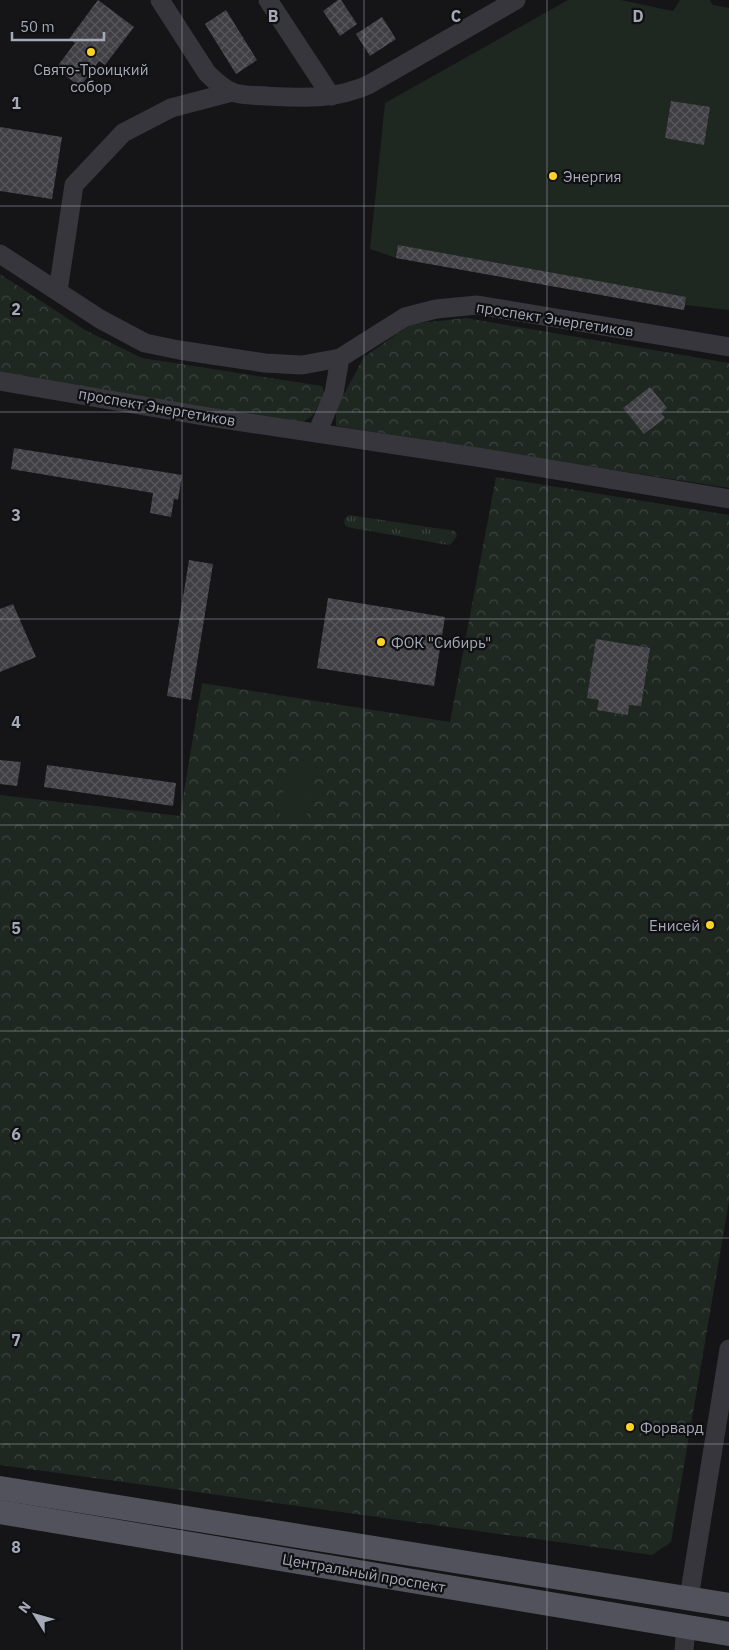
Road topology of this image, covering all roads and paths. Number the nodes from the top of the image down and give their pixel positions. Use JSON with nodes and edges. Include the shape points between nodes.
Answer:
{"nodes":[{"id":1,"x":160,"y":0,"type":"edge"},
{"id":2,"x":268,"y":0,"type":"edge"},
{"id":3,"x":516,"y":0,"type":"edge"},
{"id":4,"x":232,"y":92,"type":"junction"},
{"id":5,"x":331,"y":96,"type":"junction"},
{"id":6,"x":0,"y":254,"type":"edge"},
{"id":7,"x":58,"y":291,"type":"junction"},
{"id":8,"x":729,"y":347,"type":"edge"},
{"id":9,"x":340,"y":358,"type":"junction"},
{"id":10,"x":0,"y":381,"type":"edge"},
{"id":11,"x":317,"y":433,"type":"junction"},
{"id":12,"x":729,"y":499,"type":"edge"},
{"id":13,"x":729,"y":1349,"type":"edge"},
{"id":14,"x":0,"y":1488,"type":"edge"},
{"id":15,"x":0,"y":1512,"type":"edge"},
{"id":16,"x":689,"y":1598,"type":"junction"},
{"id":17,"x":729,"y":1605,"type":"edge"},
{"id":18,"x":729,"y":1634,"type":"edge"},
{"id":19,"x":685,"y":1639,"type":"edge"}],
"edges":[{"from":1,"to":4,"type":"street","via":[[207,73]]},
{"from":2,"to":5,"type":"street"},
{"from":3,"to":5,"type":"street","via":[[368,85]]},
{"from":4,"to":5,"type":"street","via":[[305,99]]},
{"from":4,"to":7,"type":"street","via":[[171,108],[123,133],[74,185]]},
{"from":6,"to":7,"type":"street","name":"проспект Энергетиков"},
{"from":7,"to":9,"type":"street","name":"проспект Энергетиков","via":[[145,343],[302,365]]},
{"from":8,"to":9,"type":"street","name":"проспект Энергетиков","via":[[477,305],[436,308],[405,317]]},
{"from":9,"to":11,"type":"street","via":[[334,393]]},
{"from":10,"to":11,"type":"street","name":"проспект Энергетиков"},
{"from":11,"to":12,"type":"street","name":"проспект Энергетиков"},
{"from":13,"to":16,"type":"street"},
{"from":14,"to":16,"type":"main road","name":"Центральный проспект"},
{"from":15,"to":19,"type":"main road","name":"Центральный проспект"},
{"from":16,"to":17,"type":"main road","name":"Центральный проспект"},
{"from":16,"to":19,"type":"main road"},
{"from":18,"to":19,"type":"main road","name":"Центральный проспект"}]}
